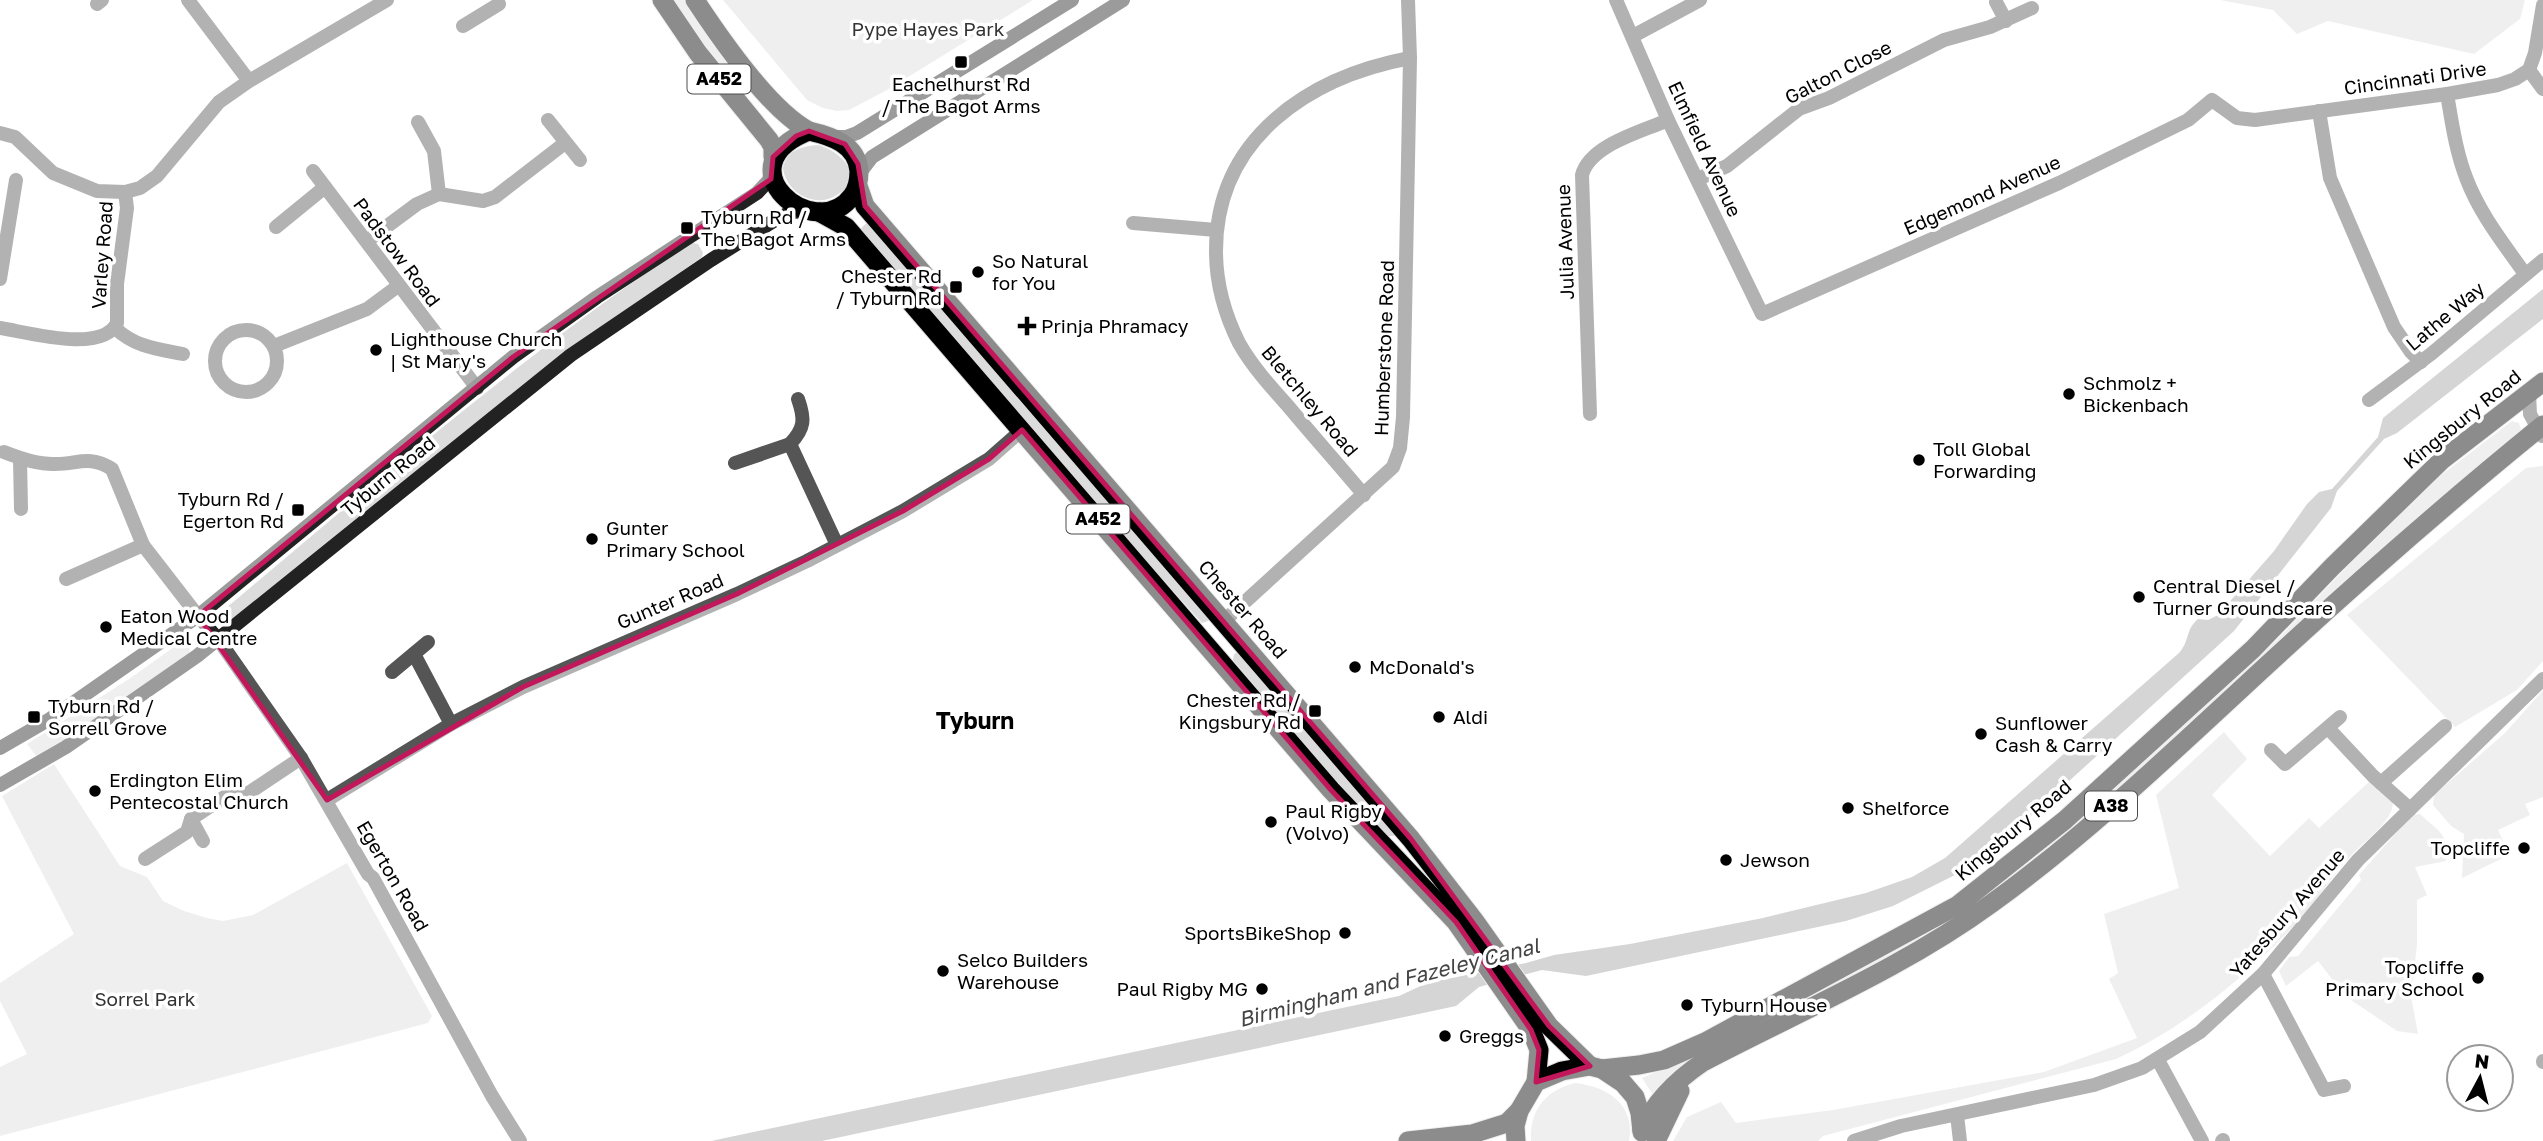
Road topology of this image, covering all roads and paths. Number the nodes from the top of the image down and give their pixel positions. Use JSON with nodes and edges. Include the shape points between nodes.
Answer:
{"nodes":[{"id":1,"x":188,"y":0,"type":"edge"},
{"id":2,"x":387,"y":0,"type":"edge"},
{"id":3,"x":472,"y":0,"type":"edge"},
{"id":4,"x":662,"y":0,"type":"edge"},
{"id":5,"x":695,"y":0,"type":"edge"},
{"id":6,"x":1072,"y":0,"type":"edge"},
{"id":7,"x":1123,"y":0,"type":"edge"},
{"id":8,"x":1408,"y":0,"type":"edge"},
{"id":9,"x":1616,"y":0,"type":"edge"},
{"id":10,"x":1700,"y":0,"type":"edge"},
{"id":11,"x":1996,"y":2,"type":"dead end"},
{"id":12,"x":499,"y":4,"type":"dead end"},
{"id":13,"x":2543,"y":5,"type":"edge"},
{"id":14,"x":2032,"y":8,"type":"dead end"},
{"id":15,"x":480,"y":15,"type":"junction"},
{"id":16,"x":2006,"y":21,"type":"junction"},
{"id":17,"x":463,"y":26,"type":"dead end"},
{"id":18,"x":1633,"y":36,"type":"junction"},
{"id":19,"x":1410,"y":58,"type":"junction"},
{"id":20,"x":2529,"y":70,"type":"junction"},
{"id":21,"x":249,"y":80,"type":"junction"},
{"id":22,"x":2543,"y":89,"type":"edge"},
{"id":23,"x":2446,"y":94,"type":"junction"},
{"id":24,"x":2211,"y":100,"type":"joint"},
{"id":25,"x":2319,"y":111,"type":"junction"},
{"id":26,"x":548,"y":120,"type":"dead end"},
{"id":27,"x":1668,"y":120,"type":"junction"},
{"id":28,"x":418,"y":122,"type":"dead end"},
{"id":29,"x":809,"y":131,"type":"junction"},
{"id":30,"x":0,"y":133,"type":"edge"},
{"id":31,"x":832,"y":137,"type":"junction"},
{"id":32,"x":565,"y":144,"type":"junction"},
{"id":33,"x":773,"y":157,"type":"junction"},
{"id":34,"x":580,"y":160,"type":"dead end"},
{"id":35,"x":313,"y":171,"type":"dead end"},
{"id":36,"x":771,"y":178,"type":"junction"},
{"id":37,"x":1698,"y":179,"type":"junction"},
{"id":38,"x":16,"y":180,"type":"dead end"},
{"id":39,"x":858,"y":180,"type":"junction"},
{"id":40,"x":325,"y":187,"type":"junction"},
{"id":41,"x":125,"y":192,"type":"junction"},
{"id":42,"x":439,"y":194,"type":"junction"},
{"id":43,"x":813,"y":212,"type":"junction"},
{"id":44,"x":1133,"y":223,"type":"dead end"},
{"id":45,"x":276,"y":227,"type":"dead end"},
{"id":46,"x":1216,"y":230,"type":"junction"},
{"id":47,"x":367,"y":240,"type":"junction"},
{"id":48,"x":2543,"y":260,"type":"edge"},
{"id":49,"x":2525,"y":274,"type":"junction"},
{"id":50,"x":0,"y":279,"type":"edge"},
{"id":51,"x":398,"y":286,"type":"junction"},
{"id":52,"x":1762,"y":314,"type":"joint"},
{"id":53,"x":0,"y":328,"type":"edge"},
{"id":54,"x":115,"y":328,"type":"junction"},
{"id":55,"x":274,"y":346,"type":"junction"},
{"id":56,"x":183,"y":354,"type":"dead end"},
{"id":57,"x":2421,"y":362,"type":"junction"},
{"id":58,"x":477,"y":388,"type":"junction"},
{"id":59,"x":2532,"y":397,"type":"edge"},
{"id":60,"x":798,"y":399,"type":"dead end"},
{"id":61,"x":2369,"y":400,"type":"dead end"},
{"id":62,"x":1590,"y":414,"type":"dead end"},
{"id":63,"x":1022,"y":430,"type":"junction"},
{"id":64,"x":2541,"y":430,"type":"edge"},
{"id":65,"x":790,"y":444,"type":"junction"},
{"id":66,"x":4,"y":452,"type":"dead end"},
{"id":67,"x":20,"y":458,"type":"junction"},
{"id":68,"x":736,"y":463,"type":"dead end"},
{"id":69,"x":1364,"y":495,"type":"junction"},
{"id":70,"x":21,"y":509,"type":"dead end"},
{"id":71,"x":1143,"y":528,"type":"junction"},
{"id":72,"x":143,"y":545,"type":"junction"},
{"id":73,"x":837,"y":545,"type":"junction"},
{"id":74,"x":1121,"y":545,"type":"junction"},
{"id":75,"x":66,"y":579,"type":"dead end"},
{"id":76,"x":198,"y":616,"type":"junction"},
{"id":77,"x":1224,"y":621,"type":"junction"},
{"id":78,"x":218,"y":639,"type":"junction"},
{"id":79,"x":1202,"y":640,"type":"junction"},
{"id":80,"x":428,"y":642,"type":"dead end"},
{"id":81,"x":414,"y":654,"type":"junction"},
{"id":82,"x":392,"y":672,"type":"dead end"},
{"id":83,"x":2543,"y":679,"type":"edge"},
{"id":84,"x":2340,"y":718,"type":"dead end"},
{"id":85,"x":451,"y":724,"type":"junction"},
{"id":86,"x":2445,"y":726,"type":"dead end"},
{"id":87,"x":2328,"y":728,"type":"junction"},
{"id":88,"x":0,"y":748,"type":"edge"},
{"id":89,"x":2271,"y":750,"type":"dead end"},
{"id":90,"x":301,"y":758,"type":"junction"},
{"id":91,"x":2381,"y":783,"type":"junction"},
{"id":92,"x":0,"y":785,"type":"edge"},
{"id":93,"x":327,"y":800,"type":"junction"},
{"id":94,"x":2410,"y":809,"type":"junction"},
{"id":95,"x":191,"y":820,"type":"junction"},
{"id":96,"x":203,"y":841,"type":"dead end"},
{"id":97,"x":145,"y":859,"type":"dead end"},
{"id":98,"x":1497,"y":966,"type":"junction"},
{"id":99,"x":2263,"y":974,"type":"junction"},
{"id":100,"x":1514,"y":992,"type":"junction"},
{"id":101,"x":2158,"y":1060,"type":"junction"},
{"id":102,"x":1596,"y":1068,"type":"junction"},
{"id":103,"x":1536,"y":1082,"type":"junction"},
{"id":104,"x":2344,"y":1086,"type":"dead end"},
{"id":105,"x":1519,"y":1111,"type":"junction"},
{"id":106,"x":1957,"y":1115,"type":"junction"},
{"id":107,"x":1646,"y":1137,"type":"edge"},
{"id":108,"x":520,"y":1141,"type":"edge"},
{"id":109,"x":1408,"y":1141,"type":"edge"},
{"id":110,"x":1516,"y":1141,"type":"edge"},
{"id":111,"x":1854,"y":1141,"type":"edge"},
{"id":112,"x":1960,"y":1141,"type":"edge"},
{"id":113,"x":2202,"y":1141,"type":"edge"}],
"edges":[{"from":1,"to":21,"type":"street"},
{"from":2,"to":21,"type":"street"},
{"from":3,"to":15,"type":"street"},
{"from":4,"to":33,"type":"highway","number":"A452","via":[[698,53],[769,140]]},
{"from":5,"to":29,"type":"highway","number":"A452","via":[[778,106]]},
{"from":6,"to":31,"type":"main road","via":[[857,133]]},
{"from":7,"to":39,"type":"main road","via":[[872,157]]},
{"from":8,"to":19,"type":"street","name":"Humberstone Road"},
{"from":9,"to":18,"type":"street","name":"Elmfield Avenue"},
{"from":10,"to":18,"type":"street"},
{"from":11,"to":16,"type":"street"},
{"from":12,"to":15,"type":"street"},
{"from":13,"to":20,"type":"street"},
{"from":14,"to":16,"type":"street","name":"Galton Close"},
{"from":15,"to":17,"type":"street"},
{"from":16,"to":37,"type":"street","name":"Galton Close","via":[[1944,40],[1799,109],[1727,166]]},
{"from":18,"to":27,"type":"street","name":"Elmfield Avenue"},
{"from":19,"to":46,"type":"street","name":"Bletchley Road","via":[[1347,75],[1297,101],[1271,123],[1237,164]]},
{"from":19,"to":69,"type":"street","name":"Humberstone Road","via":[[1400,448],[1393,467]]},
{"from":20,"to":22,"type":"street"},
{"from":20,"to":23,"type":"street","name":"Cincinnati Drive","via":[[2498,85]]},
{"from":21,"to":41,"type":"street","via":[[219,102],[156,176]]},
{"from":23,"to":25,"type":"street","name":"Cincinnati Drive"},
{"from":23,"to":49,"type":"street","via":[[2467,181]]},
{"from":24,"to":25,"type":"street","name":"Cincinnati Drive","via":[[2237,118],[2255,120]]},
{"from":24,"to":52,"type":"street","name":"Edgemond Avenue","via":[[2188,120],[2059,183]]},
{"from":25,"to":57,"type":"street","via":[[2330,178],[2394,327]]},
{"from":26,"to":32,"type":"street"},
{"from":27,"to":37,"type":"street","name":"Elmfield Avenue"},
{"from":27,"to":62,"type":"street","name":"Julia Avenue","via":[[1599,151],[1584,167]]},
{"from":28,"to":42,"type":"street","via":[[434,151]]},
{"from":29,"to":31,"type":"highway"},
{"from":29,"to":33,"type":"highway","via":[[781,146]]},
{"from":30,"to":41,"type":"street","via":[[15,137],[53,173],[97,191]]},
{"from":31,"to":39,"type":"highway","via":[[855,155]]},
{"from":32,"to":34,"type":"street"},
{"from":32,"to":42,"type":"street","via":[[495,197],[483,201]]},
{"from":33,"to":36,"type":"highway"},
{"from":35,"to":40,"type":"street","name":"Padstow Road"},
{"from":36,"to":43,"type":"highway","via":[[785,197]]},
{"from":36,"to":58,"type":"main road","name":"Tyburn Road","via":[[757,193],[513,357]]},
{"from":37,"to":52,"type":"street","name":"Elmfield Avenue"},
{"from":38,"to":50,"type":"street","via":[[13,242]]},
{"from":39,"to":43,"type":"highway","via":[[847,202]]},
{"from":39,"to":71,"type":"highway","name":"Chester Road","number":"A452","via":[[865,206]]},
{"from":40,"to":45,"type":"street"},
{"from":40,"to":47,"type":"street","name":"Padstow Road"},
{"from":41,"to":54,"type":"street","name":"Varley Road"},
{"from":42,"to":47,"type":"street"},
{"from":43,"to":63,"type":"highway","name":"Chester Road","number":"A452","via":[[846,227]]},
{"from":43,"to":78,"type":"main road","name":"Tyburn Road","via":[[791,212],[775,220],[571,355]]},
{"from":44,"to":46,"type":"street"},
{"from":46,"to":69,"type":"street","name":"Bletchley Road","via":[[1220,294],[1240,344],[1256,369]]},
{"from":47,"to":51,"type":"street","name":"Padstow Road"},
{"from":48,"to":49,"type":"street","name":"Lathe Way"},
{"from":49,"to":57,"type":"street","name":"Lathe Way"},
{"from":51,"to":55,"type":"street","via":[[367,309]]},
{"from":51,"to":58,"type":"street","name":"Padstow Road"},
{"from":53,"to":54,"type":"street","name":"Varley Road","via":[[71,340],[99,336]]},
{"from":54,"to":56,"type":"street","via":[[142,347]]},
{"from":55,"to":55,"type":"street","via":[[275,374],[255,392],[228,388],[218,377],[214,359],[219,344],[230,334],[260,333]]},
{"from":57,"to":61,"type":"street","name":"Lathe Way"},
{"from":58,"to":76,"type":"main road","name":"Tyburn Road"},
{"from":59,"to":64,"type":"street","via":[[2530,414]]},
{"from":59,"to":102,"type":"highway","name":"Kingsbury Road","number":"A38","via":[[2442,460],[2253,649],[2065,820],[1958,905],[1704,1042],[1664,1060]]},
{"from":60,"to":65,"type":"street","via":[[804,417]]},
{"from":63,"to":73,"type":"street","name":"Gunter Road","via":[[978,465],[903,512]]},
{"from":63,"to":74,"type":"highway","name":"Chester Road","number":"A452"},
{"from":64,"to":107,"type":"highway","number":"A38","via":[[2352,587],[2177,748],[1992,904],[1914,955],[1693,1069],[1648,1115]]},
{"from":65,"to":68,"type":"street"},
{"from":65,"to":73,"type":"street"},
{"from":66,"to":67,"type":"street"},
{"from":67,"to":70,"type":"street"},
{"from":67,"to":72,"type":"street","via":[[52,464],[100,461],[112,469]]},
{"from":69,"to":77,"type":"street","name":"Humberstone Road"},
{"from":71,"to":74,"type":"highway"},
{"from":71,"to":77,"type":"highway","name":"Chester Road","number":"A452"},
{"from":72,"to":75,"type":"street"},
{"from":72,"to":76,"type":"street"},
{"from":73,"to":85,"type":"street","name":"Gunter Road"},
{"from":74,"to":79,"type":"highway","name":"Chester Road","number":"A452"},
{"from":76,"to":78,"type":"main road"},
{"from":76,"to":88,"type":"main road","name":"Tyburn Road","via":[[61,712]]},
{"from":77,"to":79,"type":"highway"},
{"from":77,"to":98,"type":"highway","name":"Chester Road","number":"A452","via":[[1411,839]]},
{"from":78,"to":90,"type":"street","name":"Egerton Road"},
{"from":78,"to":92,"type":"main road","name":"Tyburn Road","via":[[66,747]]},
{"from":79,"to":98,"type":"highway","name":"Chester Road","number":"A452","via":[[1331,790]]},
{"from":80,"to":81,"type":"street"},
{"from":81,"to":82,"type":"street"},
{"from":81,"to":85,"type":"street"},
{"from":83,"to":94,"type":"street","name":"Yatesbury Avenue"},
{"from":84,"to":87,"type":"street"},
{"from":85,"to":93,"type":"street","name":"Gunter Road"},
{"from":86,"to":91,"type":"street"},
{"from":87,"to":89,"type":"street","via":[[2285,764]]},
{"from":87,"to":91,"type":"street"},
{"from":90,"to":93,"type":"street","name":"Egerton Road"},
{"from":90,"to":95,"type":"street","via":[[247,794],[232,792]]},
{"from":91,"to":94,"type":"street"},
{"from":93,"to":108,"type":"street","name":"Egerton Road"},
{"from":94,"to":99,"type":"street","name":"Yatesbury Avenue","via":[[2358,860]]},
{"from":95,"to":96,"type":"street"},
{"from":95,"to":97,"type":"street","via":[[187,832]]},
{"from":98,"to":100,"type":"highway","name":"Chester Road","number":"A452"},
{"from":99,"to":101,"type":"street","name":"Yatesbury Avenue","via":[[2200,1032]]},
{"from":99,"to":104,"type":"street","via":[[2325,1090]]},
{"from":100,"to":102,"type":"highway","name":"Chester Road","number":"A452"},
{"from":100,"to":103,"type":"highway","name":"Chester Road","number":"A452","via":[[1539,1050]]},
{"from":101,"to":106,"type":"street","name":"Yatesbury Avenue","via":[[2094,1085]]},
{"from":101,"to":113,"type":"street"},
{"from":102,"to":103,"type":"highway","number":"A38","via":[[1562,1071]]},
{"from":102,"to":107,"type":"highway","number":"A38","via":[[1623,1083],[1635,1097]]},
{"from":103,"to":105,"type":"highway"},
{"from":105,"to":109,"type":"highway","via":[[1507,1123],[1472,1134]]},
{"from":105,"to":110,"type":"highway"},
{"from":106,"to":111,"type":"street","name":"Yatesbury Avenue"},
{"from":106,"to":112,"type":"street"}]}
